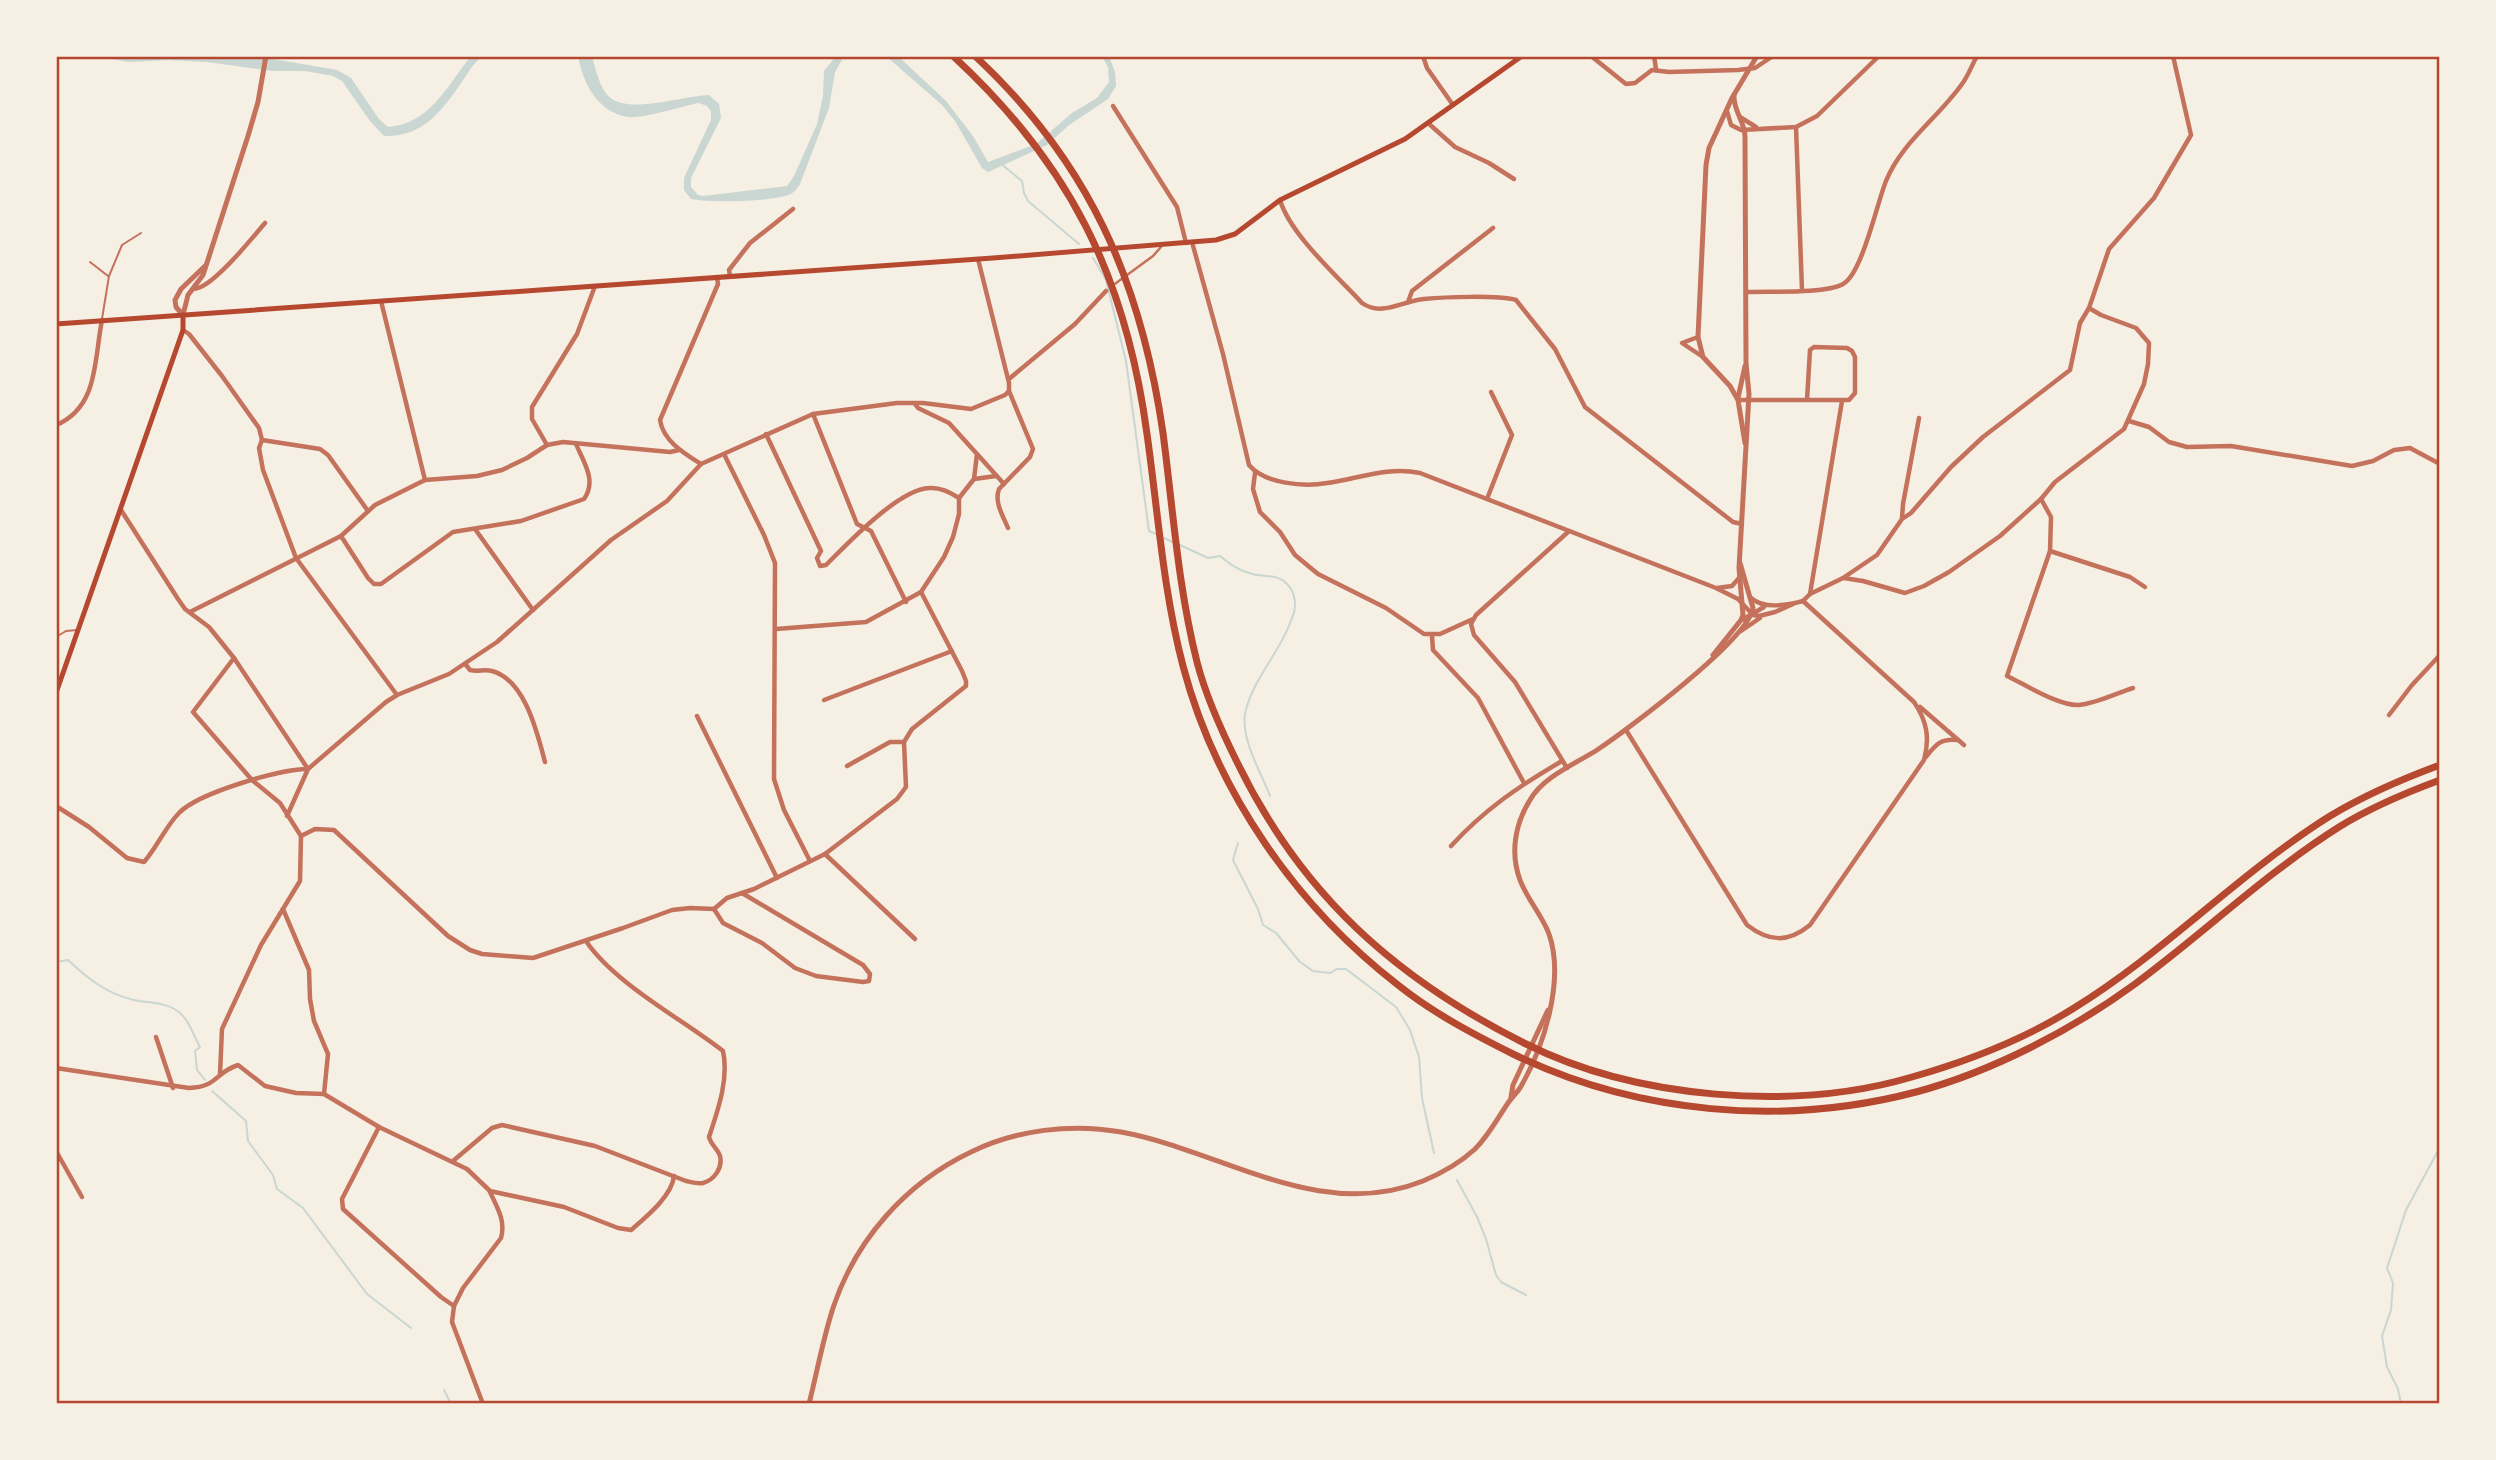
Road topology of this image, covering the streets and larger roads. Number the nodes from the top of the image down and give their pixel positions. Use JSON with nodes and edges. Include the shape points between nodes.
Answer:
{"nodes":[{"id":1,"x":266,"y":56,"type":"edge"},
{"id":2,"x":953,"y":56,"type":"edge"},
{"id":3,"x":975,"y":56,"type":"edge"},
{"id":4,"x":1423,"y":56,"type":"edge"},
{"id":5,"x":1522,"y":56,"type":"edge"},
{"id":6,"x":1591,"y":56,"type":"edge"},
{"id":7,"x":1654,"y":56,"type":"edge"},
{"id":8,"x":1757,"y":56,"type":"edge"},
{"id":9,"x":1773,"y":56,"type":"edge"},
{"id":10,"x":1879,"y":56,"type":"edge"},
{"id":11,"x":1977,"y":56,"type":"edge"},
{"id":12,"x":2173,"y":56,"type":"edge"},
{"id":13,"x":1748,"y":68,"type":"junction"},
{"id":14,"x":1657,"y":69,"type":"junction"},
{"id":15,"x":1734,"y":95,"type":"junction"},
{"id":16,"x":1453,"y":105,"type":"junction"},
{"id":17,"x":1113,"y":106,"type":"dead end"},
{"id":18,"x":1727,"y":111,"type":"junction"},
{"id":19,"x":1728,"y":119,"type":"junction"},
{"id":20,"x":1743,"y":121,"type":"junction"},
{"id":21,"x":1428,"y":123,"type":"junction"},
{"id":22,"x":1721,"y":125,"type":"junction"},
{"id":23,"x":1796,"y":127,"type":"junction"},
{"id":24,"x":1760,"y":128,"type":"junction"},
{"id":25,"x":1745,"y":130,"type":"junction"},
{"id":26,"x":1514,"y":179,"type":"dead end"},
{"id":27,"x":1280,"y":200,"type":"junction"},
{"id":28,"x":793,"y":209,"type":"dead end"},
{"id":29,"x":265,"y":223,"type":"dead end"},
{"id":30,"x":1493,"y":228,"type":"dead end"},
{"id":31,"x":1189,"y":243,"type":"junction"},
{"id":32,"x":1163,"y":245,"type":"junction"},
{"id":33,"x":978,"y":259,"type":"junction"},
{"id":34,"x":205,"y":266,"type":"junction"},
{"id":35,"x":717,"y":276,"type":"junction"},
{"id":36,"x":730,"y":276,"type":"junction"},
{"id":37,"x":595,"y":285,"type":"junction"},
{"id":38,"x":193,"y":289,"type":"junction"},
{"id":39,"x":1108,"y":289,"type":"joint"},
{"id":40,"x":1802,"y":290,"type":"junction"},
{"id":41,"x":1747,"y":292,"type":"junction"},
{"id":42,"x":381,"y":300,"type":"junction"},
{"id":43,"x":1408,"y":302,"type":"junction"},
{"id":44,"x":2089,"y":308,"type":"junction"},
{"id":45,"x":183,"y":315,"type":"junction"},
{"id":46,"x":102,"y":320,"type":"junction"},
{"id":47,"x":56,"y":324,"type":"edge"},
{"id":48,"x":183,"y":330,"type":"junction"},
{"id":49,"x":1698,"y":337,"type":"junction"},
{"id":50,"x":1703,"y":357,"type":"junction"},
{"id":51,"x":1746,"y":363,"type":"junction"},
{"id":52,"x":1748,"y":374,"type":"junction"},
{"id":53,"x":1009,"y":379,"type":"junction"},
{"id":54,"x":1723,"y":379,"type":"junction"},
{"id":55,"x":1741,"y":381,"type":"junction"},
{"id":56,"x":1009,"y":391,"type":"junction"},
{"id":57,"x":1491,"y":392,"type":"dead end"},
{"id":58,"x":1748,"y":399,"type":"junction"},
{"id":59,"x":1738,"y":400,"type":"junction"},
{"id":60,"x":1807,"y":400,"type":"junction"},
{"id":61,"x":1842,"y":401,"type":"junction"},
{"id":62,"x":915,"y":404,"type":"junction"},
{"id":63,"x":813,"y":414,"type":"junction"},
{"id":64,"x":1919,"y":418,"type":"dead end"},
{"id":65,"x":2129,"y":421,"type":"junction"},
{"id":66,"x":56,"y":425,"type":"edge"},
{"id":67,"x":766,"y":434,"type":"junction"},
{"id":68,"x":262,"y":440,"type":"junction"},
{"id":69,"x":547,"y":444,"type":"junction"},
{"id":70,"x":575,"y":444,"type":"junction"},
{"id":71,"x":1745,"y":446,"type":"junction"},
{"id":72,"x":679,"y":450,"type":"junction"},
{"id":73,"x":724,"y":454,"type":"junction"},
{"id":74,"x":978,"y":454,"type":"junction"},
{"id":75,"x":701,"y":464,"type":"junction"},
{"id":76,"x":2440,"y":464,"type":"edge"},
{"id":77,"x":1255,"y":473,"type":"junction"},
{"id":78,"x":997,"y":475,"type":"junction"},
{"id":79,"x":974,"y":479,"type":"junction"},
{"id":80,"x":425,"y":480,"type":"junction"},
{"id":81,"x":1004,"y":484,"type":"junction"},
{"id":82,"x":959,"y":498,"type":"junction"},
{"id":83,"x":1487,"y":499,"type":"junction"},
{"id":84,"x":2041,"y":499,"type":"junction"},
{"id":85,"x":121,"y":510,"type":"junction"},
{"id":86,"x":368,"y":511,"type":"junction"},
{"id":87,"x":1902,"y":519,"type":"junction"},
{"id":88,"x":1742,"y":524,"type":"junction"},
{"id":89,"x":864,"y":527,"type":"junction"},
{"id":90,"x":1008,"y":528,"type":"dead end"},
{"id":91,"x":475,"y":529,"type":"junction"},
{"id":92,"x":1568,"y":531,"type":"junction"},
{"id":93,"x":341,"y":536,"type":"junction"},
{"id":94,"x":2050,"y":551,"type":"junction"},
{"id":95,"x":296,"y":558,"type":"junction"},
{"id":96,"x":1740,"y":563,"type":"junction"},
{"id":97,"x":1739,"y":578,"type":"junction"},
{"id":98,"x":1843,"y":578,"type":"junction"},
{"id":99,"x":1746,"y":582,"type":"junction"},
{"id":100,"x":1732,"y":586,"type":"junction"},
{"id":101,"x":2145,"y":587,"type":"dead end"},
{"id":102,"x":1716,"y":588,"type":"junction"},
{"id":103,"x":1741,"y":590,"type":"junction"},
{"id":104,"x":921,"y":592,"type":"junction"},
{"id":105,"x":1810,"y":594,"type":"junction"},
{"id":106,"x":1730,"y":595,"type":"junction"},
{"id":107,"x":1751,"y":597,"type":"junction"},
{"id":108,"x":906,"y":601,"type":"junction"},
{"id":109,"x":1803,"y":601,"type":"junction"},
{"id":110,"x":1742,"y":603,"type":"junction"},
{"id":111,"x":1793,"y":604,"type":"junction"},
{"id":112,"x":1768,"y":606,"type":"junction"},
{"id":113,"x":533,"y":611,"type":"junction"},
{"id":114,"x":190,"y":612,"type":"junction"},
{"id":115,"x":1752,"y":613,"type":"junction"},
{"id":116,"x":1764,"y":615,"type":"junction"},
{"id":117,"x":1473,"y":619,"type":"junction"},
{"id":118,"x":1741,"y":620,"type":"junction"},
{"id":119,"x":776,"y":629,"type":"junction"},
{"id":120,"x":1741,"y":631,"type":"junction"},
{"id":121,"x":1432,"y":636,"type":"junction"},
{"id":122,"x":952,"y":651,"type":"junction"},
{"id":123,"x":2440,"y":655,"type":"edge"},
{"id":124,"x":234,"y":658,"type":"junction"},
{"id":125,"x":1712,"y":658,"type":"junction"},
{"id":126,"x":466,"y":665,"type":"junction"},
{"id":127,"x":2133,"y":688,"type":"dead end"},
{"id":128,"x":56,"y":693,"type":"edge"},
{"id":129,"x":397,"y":695,"type":"junction"},
{"id":130,"x":824,"y":700,"type":"dead end"},
{"id":131,"x":1914,"y":702,"type":"junction"},
{"id":132,"x":2389,"y":715,"type":"dead end"},
{"id":133,"x":697,"y":716,"type":"dead end"},
{"id":134,"x":1626,"y":730,"type":"junction"},
{"id":135,"x":904,"y":743,"type":"junction"},
{"id":136,"x":1924,"y":760,"type":"junction"},
{"id":137,"x":1562,"y":761,"type":"junction"},
{"id":138,"x":545,"y":762,"type":"dead end"},
{"id":139,"x":2440,"y":765,"type":"edge"},
{"id":140,"x":847,"y":766,"type":"dead end"},
{"id":141,"x":308,"y":769,"type":"junction"},
{"id":142,"x":1567,"y":769,"type":"junction"},
{"id":143,"x":252,"y":780,"type":"junction"},
{"id":144,"x":2440,"y":780,"type":"edge"},
{"id":145,"x":1524,"y":783,"type":"junction"},
{"id":146,"x":56,"y":806,"type":"edge"},
{"id":147,"x":287,"y":816,"type":"junction"},
{"id":148,"x":301,"y":836,"type":"junction"},
{"id":149,"x":1451,"y":846,"type":"dead end"},
{"id":150,"x":825,"y":854,"type":"junction"},
{"id":151,"x":810,"y":861,"type":"junction"},
{"id":152,"x":777,"y":878,"type":"junction"},
{"id":153,"x":742,"y":892,"type":"junction"},
{"id":154,"x":283,"y":909,"type":"junction"},
{"id":155,"x":714,"y":909,"type":"junction"},
{"id":156,"x":915,"y":939,"type":"dead end"},
{"id":157,"x":586,"y":941,"type":"junction"},
{"id":158,"x":156,"y":1037,"type":"dead end"},
{"id":159,"x":56,"y":1068,"type":"edge"},
{"id":160,"x":220,"y":1074,"type":"junction"},
{"id":161,"x":173,"y":1087,"type":"junction"},
{"id":162,"x":324,"y":1094,"type":"junction"},
{"id":163,"x":379,"y":1127,"type":"junction"},
{"id":164,"x":56,"y":1151,"type":"edge"},
{"id":165,"x":453,"y":1161,"type":"junction"},
{"id":166,"x":674,"y":1176,"type":"junction"},
{"id":167,"x":490,"y":1191,"type":"junction"},
{"id":168,"x":82,"y":1197,"type":"dead end"},
{"id":169,"x":454,"y":1306,"type":"junction"},
{"id":170,"x":483,"y":1404,"type":"edge"},
{"id":171,"x":809,"y":1404,"type":"edge"}],
"edges":[{"from":1,"to":34,"type":"street","via":[[248,136]]},
{"from":2,"to":144,"type":"highway","via":[[1028,134],[1061,180],[1114,287],[1133,352],[1147,429],[1165,582],[1183,668],[1214,751],[1242,808],[1286,873],[1337,932],[1398,986],[1464,1030],[1538,1066],[1610,1091],[1685,1107],[1764,1112],[1844,1108],[1919,1091],[2003,1060],[2080,1021],[2341,826]]},
{"from":3,"to":139,"type":"highway","via":[[1040,125],[1075,173],[1104,223],[1129,283],[1149,348],[1198,664],[1223,733],[1256,800],[1298,864],[1348,921],[1407,973],[1473,1017],[1544,1053],[1615,1077],[1688,1091],[1767,1096],[1842,1092],[1910,1078],[1996,1049],[2070,1012],[2337,812]]},
{"from":4,"to":16,"type":"street"},
{"from":5,"to":16,"type":"main road"},
{"from":6,"to":14,"type":"street","via":[[1626,85]]},
{"from":7,"to":14,"type":"street"},
{"from":8,"to":13,"type":"street"},
{"from":9,"to":13,"type":"street"},
{"from":10,"to":23,"type":"street","via":[[1817,116]]},
{"from":11,"to":40,"type":"street","via":[[1962,84],[1891,169],[1850,277],[1836,286]]},
{"from":12,"to":44,"type":"street","via":[[2191,135],[2154,198],[2109,249]]},
{"from":13,"to":14,"type":"street"},
{"from":13,"to":15,"type":"street"},
{"from":15,"to":18,"type":"street"},
{"from":15,"to":20,"type":"street","via":[[1736,112]]},
{"from":16,"to":21,"type":"main road"},
{"from":17,"to":31,"type":"street","via":[[1177,207]]},
{"from":18,"to":19,"type":"street"},
{"from":18,"to":22,"type":"street"},
{"from":19,"to":20,"type":"street"},
{"from":19,"to":22,"type":"street"},
{"from":19,"to":25,"type":"street","via":[[1736,129]]},
{"from":20,"to":24,"type":"street"},
{"from":20,"to":25,"type":"street"},
{"from":21,"to":26,"type":"street","via":[[1455,147]]},
{"from":21,"to":27,"type":"main road","via":[[1390,147]]},
{"from":22,"to":49,"type":"street","via":[[1706,165]]},
{"from":23,"to":24,"type":"street"},
{"from":23,"to":40,"type":"street"},
{"from":24,"to":25,"type":"street"},
{"from":25,"to":41,"type":"street"},
{"from":27,"to":31,"type":"main road","via":[[1235,234]]},
{"from":27,"to":43,"type":"street","via":[[1298,233],[1362,303],[1371,309],[1386,309]]},
{"from":28,"to":36,"type":"street","via":[[750,243],[729,270]]},
{"from":29,"to":38,"type":"street","via":[[211,281]]},
{"from":30,"to":43,"type":"street","via":[[1412,291]]},
{"from":31,"to":32,"type":"main road"},
{"from":31,"to":77,"type":"street","via":[[1223,354],[1249,466]]},
{"from":32,"to":33,"type":"main road"},
{"from":32,"to":39,"type":"street"},
{"from":33,"to":36,"type":"main road"},
{"from":33,"to":53,"type":"street"},
{"from":34,"to":38,"type":"street"},
{"from":34,"to":45,"type":"street","via":[[177,296],[176,307]]},
{"from":35,"to":36,"type":"main road"},
{"from":35,"to":37,"type":"main road"},
{"from":35,"to":72,"type":"street","via":[[718,284],[660,420]]},
{"from":37,"to":42,"type":"main road"},
{"from":37,"to":69,"type":"street","via":[[577,334],[531,407],[532,419]]},
{"from":38,"to":45,"type":"street"},
{"from":39,"to":53,"type":"street","via":[[1075,324]]},
{"from":40,"to":41,"type":"street"},
{"from":41,"to":51,"type":"street"},
{"from":42,"to":45,"type":"main road"},
{"from":42,"to":80,"type":"street"},
{"from":43,"to":88,"type":"street","via":[[1516,300],[1555,349],[1584,407],[1732,522]]},
{"from":44,"to":65,"type":"street","via":[[2136,328],[2149,343],[2144,384]]},
{"from":44,"to":87,"type":"street","via":[[2080,323],[2070,370],[1983,437]]},
{"from":45,"to":46,"type":"main road"},
{"from":45,"to":48,"type":"main road"},
{"from":46,"to":47,"type":"main road"},
{"from":46,"to":66,"type":"street","via":[[88,396]]},
{"from":48,"to":68,"type":"street","via":[[230,386],[259,428]]},
{"from":48,"to":85,"type":"main road"},
{"from":49,"to":50,"type":"street"},
{"from":49,"to":50,"type":"street","via":[[1682,343]]},
{"from":50,"to":54,"type":"street"},
{"from":51,"to":52,"type":"street"},
{"from":51,"to":55,"type":"street"},
{"from":52,"to":55,"type":"street"},
{"from":52,"to":58,"type":"street"},
{"from":53,"to":56,"type":"street"},
{"from":54,"to":55,"type":"street"},
{"from":54,"to":59,"type":"street"},
{"from":55,"to":59,"type":"street"},
{"from":56,"to":62,"type":"street","via":[[971,409]]},
{"from":56,"to":81,"type":"street","via":[[1033,449]]},
{"from":57,"to":83,"type":"street","via":[[1512,435]]},
{"from":58,"to":59,"type":"street"},
{"from":58,"to":60,"type":"street"},
{"from":58,"to":71,"type":"street"},
{"from":59,"to":71,"type":"street"},
{"from":60,"to":61,"type":"street"},
{"from":60,"to":61,"type":"street","via":[[1810,350],[1847,348],[1855,357],[1854,393]]},
{"from":61,"to":105,"type":"street"},
{"from":62,"to":63,"type":"street"},
{"from":62,"to":74,"type":"street","via":[[949,423]]},
{"from":63,"to":67,"type":"street"},
{"from":63,"to":89,"type":"street","via":[[857,524]]},
{"from":64,"to":87,"type":"street"},
{"from":65,"to":76,"type":"street","via":[[2149,426],[2169,442],[2187,447],[2231,446],[2352,466],[2410,448]]},
{"from":65,"to":84,"type":"street"},
{"from":67,"to":73,"type":"street"},
{"from":67,"to":89,"type":"street","via":[[821,551],[817,558],[820,566]]},
{"from":68,"to":86,"type":"street","via":[[320,449]]},
{"from":68,"to":95,"type":"street","via":[[263,470]]},
{"from":69,"to":70,"type":"street"},
{"from":69,"to":80,"type":"street","via":[[502,470]]},
{"from":70,"to":72,"type":"street"},
{"from":70,"to":91,"type":"street","via":[[591,481],[584,499],[532,518]]},
{"from":71,"to":88,"type":"street"},
{"from":72,"to":75,"type":"street"},
{"from":73,"to":75,"type":"street"},
{"from":73,"to":119,"type":"street","via":[[775,563]]},
{"from":74,"to":78,"type":"street"},
{"from":74,"to":79,"type":"street"},
{"from":75,"to":113,"type":"street","via":[[667,501],[611,540]]},
{"from":77,"to":83,"type":"street","via":[[1275,480],[1320,484],[1412,471]]},
{"from":77,"to":121,"type":"street","via":[[1253,489],[1260,512],[1303,563],[1386,608],[1416,631]]},
{"from":78,"to":79,"type":"street"},
{"from":78,"to":81,"type":"street"},
{"from":79,"to":82,"type":"street"},
{"from":80,"to":86,"type":"street"},
{"from":81,"to":90,"type":"street","via":[[997,494]]},
{"from":82,"to":89,"type":"street","via":[[942,489],[920,489]]},
{"from":82,"to":104,"type":"street","via":[[953,537]]},
{"from":83,"to":92,"type":"street"},
{"from":84,"to":94,"type":"street","via":[[2051,517]]},
{"from":84,"to":98,"type":"street","via":[[1974,556],[1924,586],[1905,593]]},
{"from":85,"to":114,"type":"street"},
{"from":85,"to":128,"type":"main road"},
{"from":86,"to":93,"type":"street"},
{"from":87,"to":98,"type":"street","via":[[1877,555]]},
{"from":88,"to":96,"type":"street"},
{"from":89,"to":108,"type":"street","via":[[872,531]]},
{"from":91,"to":93,"type":"street","via":[[453,532],[382,584],[374,584]]},
{"from":91,"to":113,"type":"street"},
{"from":92,"to":102,"type":"street"},
{"from":92,"to":117,"type":"street"},
{"from":93,"to":95,"type":"street"},
{"from":94,"to":101,"type":"street"},
{"from":94,"to":127,"type":"street","via":[[2007,676],[2080,705]]},
{"from":95,"to":114,"type":"street"},
{"from":95,"to":129,"type":"street"},
{"from":96,"to":97,"type":"street"},
{"from":96,"to":99,"type":"street"},
{"from":97,"to":100,"type":"street"},
{"from":97,"to":103,"type":"street"},
{"from":98,"to":105,"type":"street"},
{"from":99,"to":103,"type":"street"},
{"from":99,"to":107,"type":"street"},
{"from":100,"to":102,"type":"street"},
{"from":100,"to":103,"type":"street"},
{"from":102,"to":106,"type":"street"},
{"from":103,"to":106,"type":"street"},
{"from":103,"to":107,"type":"street"},
{"from":103,"to":110,"type":"street"},
{"from":104,"to":108,"type":"street"},
{"from":104,"to":122,"type":"street"},
{"from":105,"to":109,"type":"street"},
{"from":106,"to":110,"type":"street"},
{"from":107,"to":112,"type":"street"},
{"from":107,"to":115,"type":"street"},
{"from":108,"to":119,"type":"street","via":[[866,622]]},
{"from":109,"to":111,"type":"street"},
{"from":109,"to":131,"type":"street"},
{"from":110,"to":115,"type":"street"},
{"from":110,"to":118,"type":"street"},
{"from":111,"to":112,"type":"street"},
{"from":111,"to":116,"type":"street"},
{"from":112,"to":115,"type":"street"},
{"from":113,"to":126,"type":"street"},
{"from":114,"to":124,"type":"street"},
{"from":115,"to":116,"type":"street"},
{"from":115,"to":118,"type":"street"},
{"from":115,"to":120,"type":"street"},
{"from":116,"to":120,"type":"street"},
{"from":117,"to":121,"type":"street"},
{"from":117,"to":137,"type":"street","via":[[1474,635],[1511,675]]},
{"from":118,"to":125,"type":"street"},
{"from":119,"to":151,"type":"street","via":[[774,779]]},
{"from":120,"to":125,"type":"street"},
{"from":121,"to":145,"type":"street","via":[[1433,650],[1478,698]]},
{"from":122,"to":130,"type":"street"},
{"from":122,"to":135,"type":"street","via":[[966,686],[912,729]]},
{"from":123,"to":132,"type":"street"},
{"from":124,"to":141,"type":"street"},
{"from":124,"to":143,"type":"street","via":[[193,712]]},
{"from":125,"to":134,"type":"street"},
{"from":126,"to":129,"type":"street"},
{"from":126,"to":138,"type":"street","via":[[470,670],[493,671],[508,678],[532,720]]},
{"from":129,"to":141,"type":"street"},
{"from":131,"to":136,"type":"street","via":[[1928,734]]},
{"from":131,"to":136,"type":"street","via":[[1961,743],[1947,739],[1937,743]]},
{"from":133,"to":152,"type":"street"},
{"from":134,"to":136,"type":"street","via":[[1747,925],[1771,939],[1786,939],[1810,925]]},
{"from":134,"to":142,"type":"street"},
{"from":135,"to":140,"type":"street","via":[[890,741]]},
{"from":135,"to":150,"type":"street","via":[[902,793]]},
{"from":137,"to":142,"type":"street"},
{"from":137,"to":145,"type":"street"},
{"from":141,"to":143,"type":"street"},
{"from":141,"to":147,"type":"street"},
{"from":142,"to":171,"type":"street","via":[[1532,796],[1518,821],[1514,851],[1520,880],[1548,934],[1556,978],[1547,1019],[1510,1100],[1489,1134],[1471,1152],[1444,1172],[1410,1186],[1380,1194],[1343,1195],[1303,1189],[1120,1131],[1044,1130],[978,1149],[917,1185],[868,1238],[833,1308]]},
{"from":143,"to":146,"type":"street","via":[[179,812],[144,862],[127,858]]},
{"from":143,"to":147,"type":"street"},
{"from":145,"to":149,"type":"street","via":[[1489,807]]},
{"from":147,"to":148,"type":"street"},
{"from":148,"to":154,"type":"street","via":[[300,881]]},
{"from":148,"to":157,"type":"street","via":[[315,829],[334,830],[423,914],[470,950],[533,958]]},
{"from":150,"to":151,"type":"street"},
{"from":150,"to":156,"type":"street"},
{"from":151,"to":152,"type":"street"},
{"from":152,"to":153,"type":"street"},
{"from":153,"to":155,"type":"street"},
{"from":153,"to":155,"type":"street","via":[[863,965],[871,978],[863,982],[816,976],[795,968],[762,943],[723,923]]},
{"from":154,"to":160,"type":"street","via":[[222,1029]]},
{"from":154,"to":162,"type":"street","via":[[309,970],[314,1021],[328,1054]]},
{"from":155,"to":157,"type":"street","via":[[672,910]]},
{"from":157,"to":166,"type":"street","via":[[624,981],[723,1051],[721,1102],[709,1137],[719,1152],[718,1170],[701,1184]]},
{"from":158,"to":161,"type":"street"},
{"from":159,"to":161,"type":"street"},
{"from":160,"to":161,"type":"street","via":[[207,1087]]},
{"from":160,"to":162,"type":"street","via":[[238,1065],[265,1086]]},
{"from":162,"to":163,"type":"street"},
{"from":163,"to":165,"type":"street"},
{"from":163,"to":169,"type":"street","via":[[342,1199],[343,1209]]},
{"from":164,"to":168,"type":"street"},
{"from":165,"to":166,"type":"street","via":[[492,1128],[502,1125],[595,1146]]},
{"from":165,"to":167,"type":"street"},
{"from":166,"to":167,"type":"street","via":[[671,1190],[631,1230],[565,1207]]},
{"from":167,"to":169,"type":"street","via":[[504,1229]]},
{"from":169,"to":170,"type":"street","via":[[455,1333]]}]}
